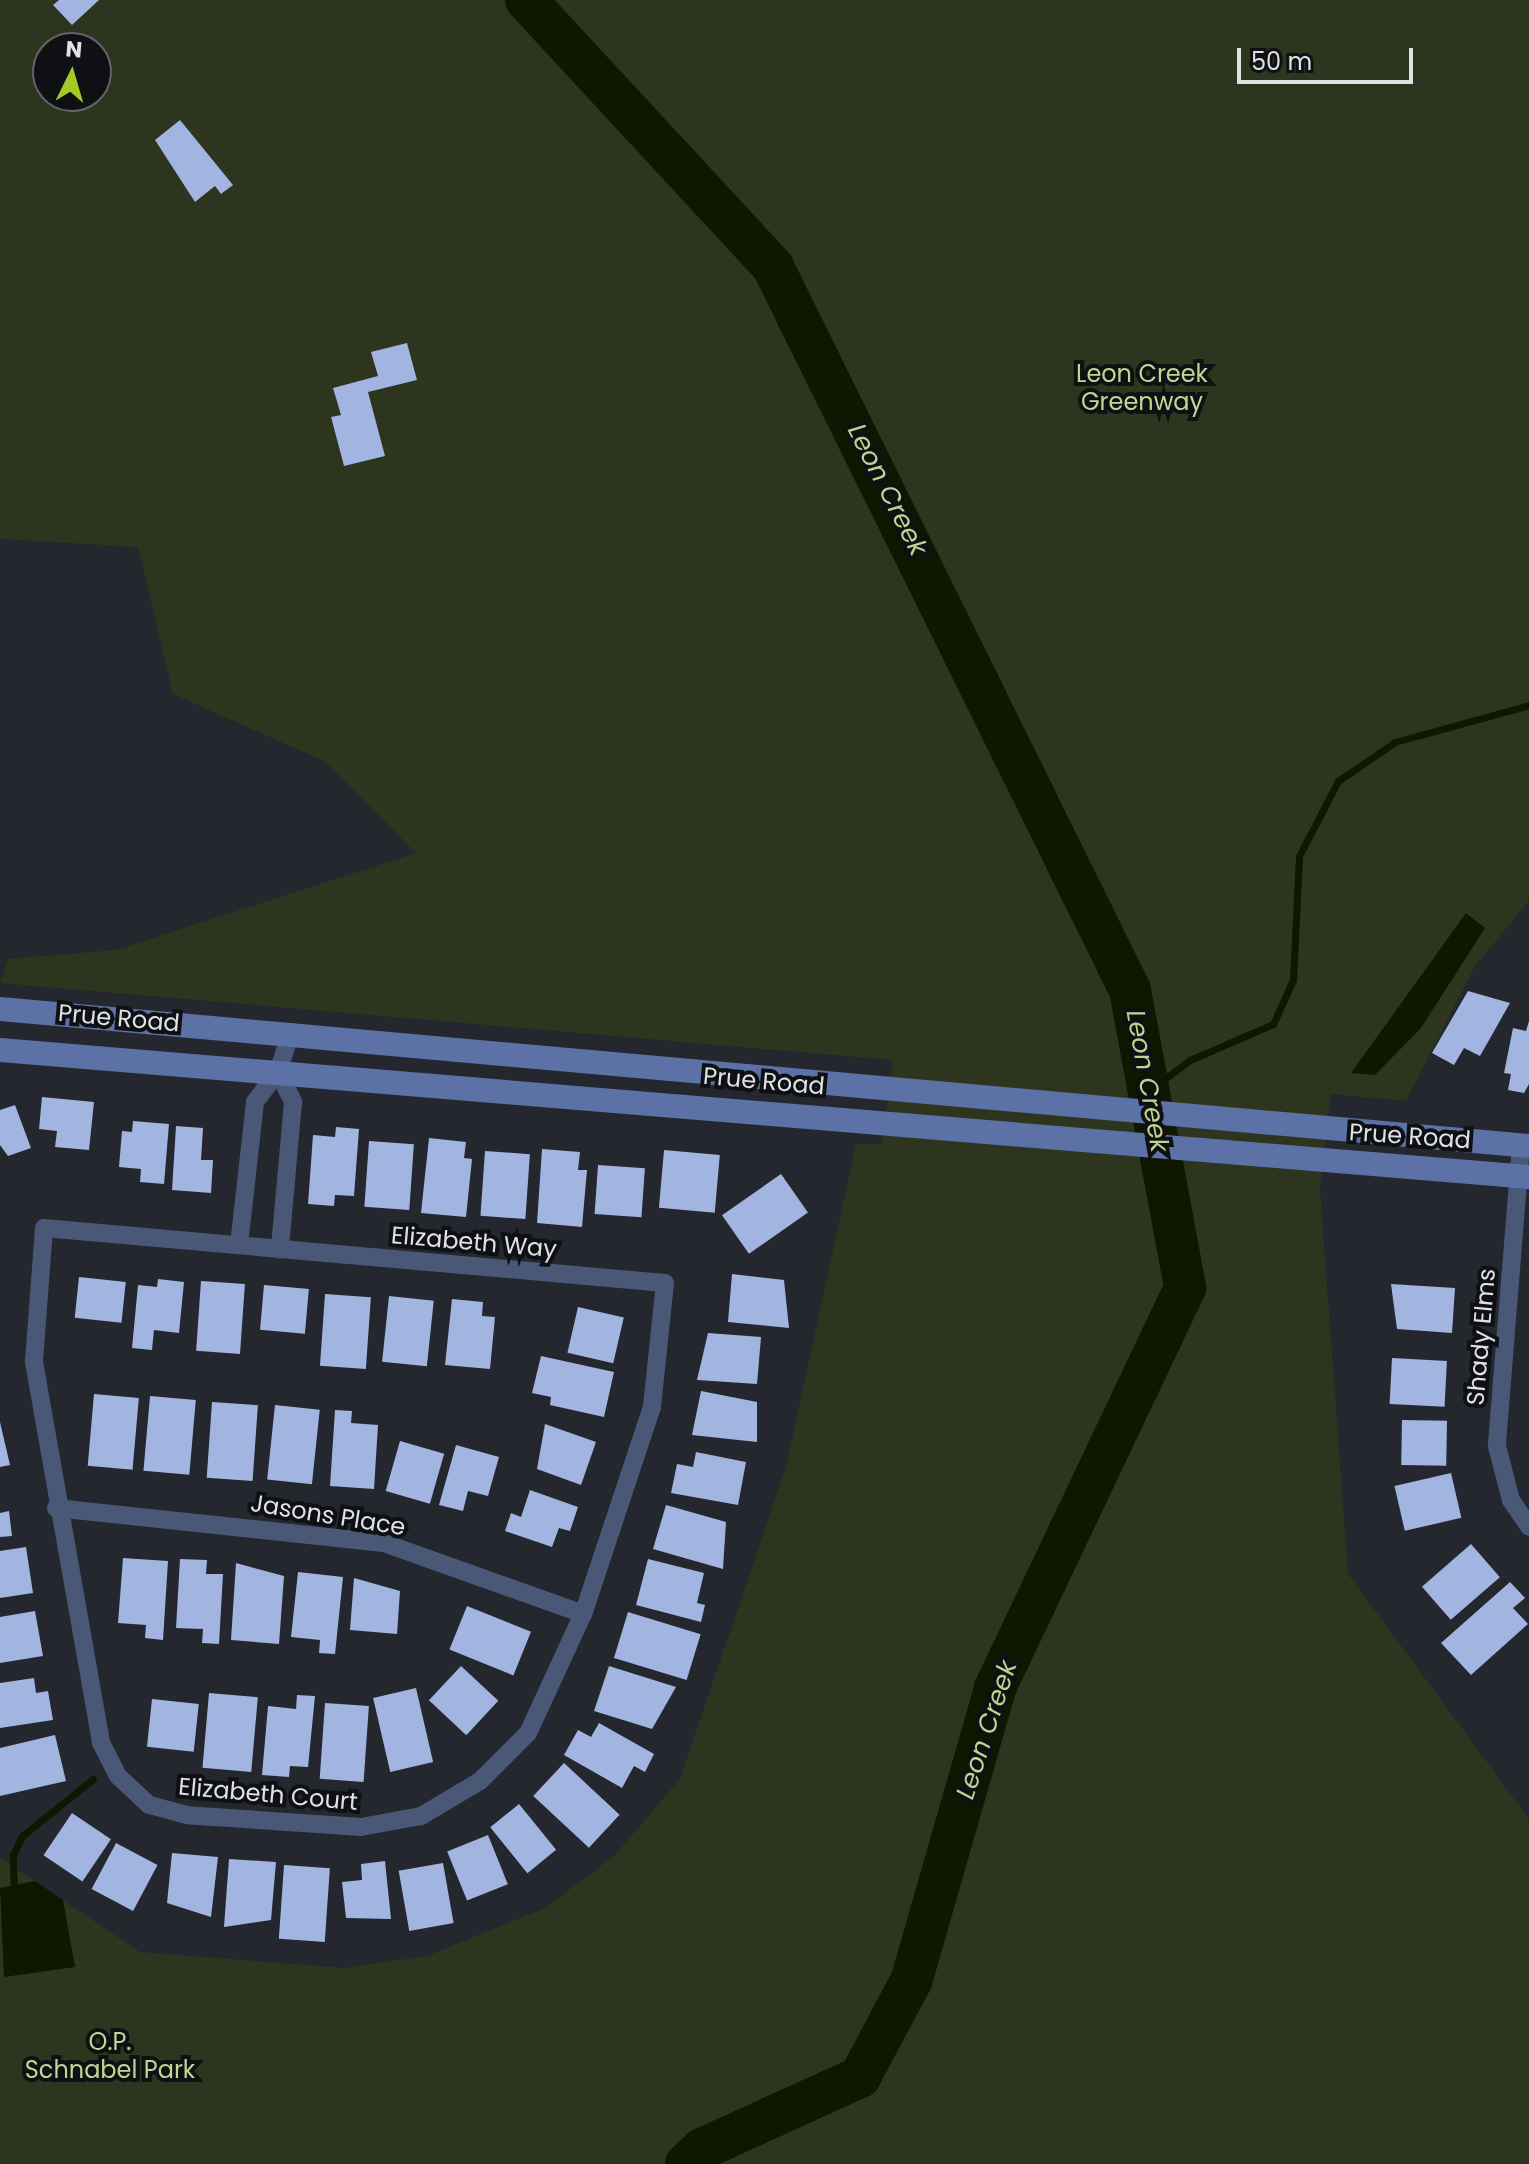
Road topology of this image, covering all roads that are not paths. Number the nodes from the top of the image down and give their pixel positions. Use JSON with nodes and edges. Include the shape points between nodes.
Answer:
{"nodes":[{"id":1,"x":0,"y":1009,"type":"edge"},
{"id":2,"x":291,"y":1032,"type":"junction"},
{"id":3,"x":0,"y":1050,"type":"edge"},
{"id":4,"x":278,"y":1072,"type":"junction"},
{"id":5,"x":1525,"y":1145,"type":"edge"},
{"id":6,"x":1524,"y":1177,"type":"edge"},
{"id":7,"x":44,"y":1228,"type":"joint"},
{"id":8,"x":239,"y":1245,"type":"junction"},
{"id":9,"x":280,"y":1249,"type":"junction"},
{"id":10,"x":665,"y":1283,"type":"joint"},
{"id":11,"x":56,"y":1508,"type":"junction"},
{"id":12,"x":1529,"y":1527,"type":"edge"},
{"id":13,"x":583,"y":1614,"type":"junction"}],
"edges":[{"from":1,"to":2,"type":"main road","name":"Prue Road"},
{"from":2,"to":4,"type":"street"},
{"from":2,"to":5,"type":"main road","name":"Prue Road","via":[[870,1090]]},
{"from":3,"to":4,"type":"main road","name":"Prue Road"},
{"from":4,"to":6,"type":"main road","name":"Prue Road"},
{"from":4,"to":8,"type":"street","via":[[255,1102]]},
{"from":4,"to":9,"type":"street","via":[[293,1102]]},
{"from":5,"to":6,"type":"street","name":"Shady Elms"},
{"from":6,"to":12,"type":"street","name":"Shady Elms","via":[[1497,1446],[1511,1500]]},
{"from":7,"to":8,"type":"street","name":"Elizabeth Way"},
{"from":7,"to":11,"type":"street","name":"Elizabeth Court","via":[[34,1361]]},
{"from":8,"to":9,"type":"street","name":"Elizabeth Way"},
{"from":9,"to":10,"type":"street","name":"Elizabeth Way"},
{"from":10,"to":13,"type":"street","name":"Elizabeth Court","via":[[652,1407]]},
{"from":11,"to":13,"type":"street","name":"Jasons Place","via":[[384,1543]]},
{"from":11,"to":13,"type":"street","name":"Elizabeth Court","via":[[101,1742],[118,1776],[149,1805],[187,1815],[361,1827],[421,1816],[480,1781],[528,1733]]}]}
